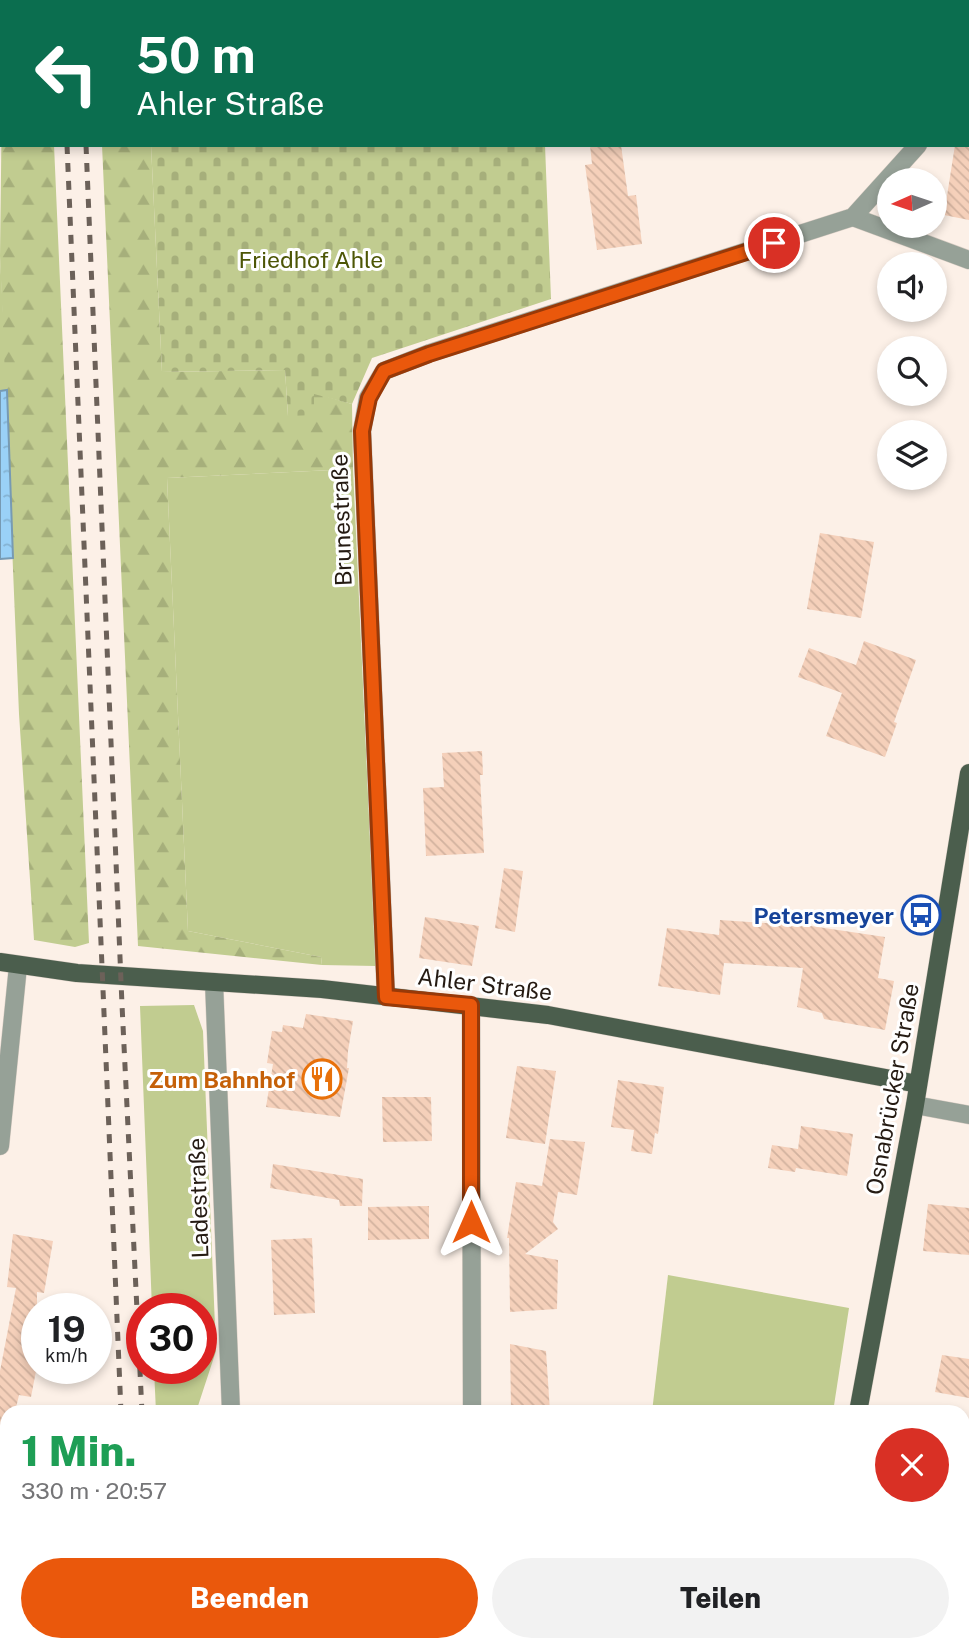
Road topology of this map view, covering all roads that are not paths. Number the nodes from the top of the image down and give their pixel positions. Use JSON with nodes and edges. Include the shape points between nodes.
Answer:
{"nodes":[{"id":1,"x":916,"y":147,"type":"edge"},
{"id":2,"x":853,"y":218,"type":"junction"},
{"id":3,"x":969,"y":260,"type":"edge"},
{"id":4,"x":969,"y":773,"type":"edge"},
{"id":5,"x":0,"y":962,"type":"edge"},
{"id":6,"x":18,"y":966,"type":"junction"},
{"id":7,"x":214,"y":982,"type":"junction"},
{"id":8,"x":386,"y":997,"type":"junction"},
{"id":9,"x":471,"y":1005,"type":"junction"},
{"id":10,"x":918,"y":1084,"type":"junction"},
{"id":11,"x":915,"y":1105,"type":"junction"},
{"id":12,"x":969,"y":1115,"type":"edge"},
{"id":13,"x":0,"y":1146,"type":"edge"},
{"id":14,"x":231,"y":1405,"type":"edge"},
{"id":15,"x":472,"y":1405,"type":"edge"},
{"id":16,"x":859,"y":1405,"type":"edge"}],
"edges":[{"from":1,"to":2,"type":"street"},
{"from":2,"to":3,"type":"street"},
{"from":2,"to":8,"type":"street","name":"Brunestraße","via":[[384,371],[369,398],[362,431]]},
{"from":4,"to":10,"type":"main road","name":"Osnabrücker Straße"},
{"from":5,"to":6,"type":"main road","name":"Ahler Straße"},
{"from":6,"to":7,"type":"main road","name":"Ahler Straße"},
{"from":6,"to":13,"type":"street"},
{"from":7,"to":8,"type":"main road","name":"Ahler Straße"},
{"from":7,"to":14,"type":"street","name":"Ladestraße"},
{"from":8,"to":9,"type":"main road","name":"Ahler Straße"},
{"from":9,"to":10,"type":"main road","name":"Ahler Straße","via":[[548,1015]]},
{"from":9,"to":15,"type":"street"},
{"from":10,"to":11,"type":"main road","name":"Osnabrücker Straße"},
{"from":11,"to":12,"type":"street"},
{"from":11,"to":16,"type":"main road","name":"Osnabrücker Straße"}]}
